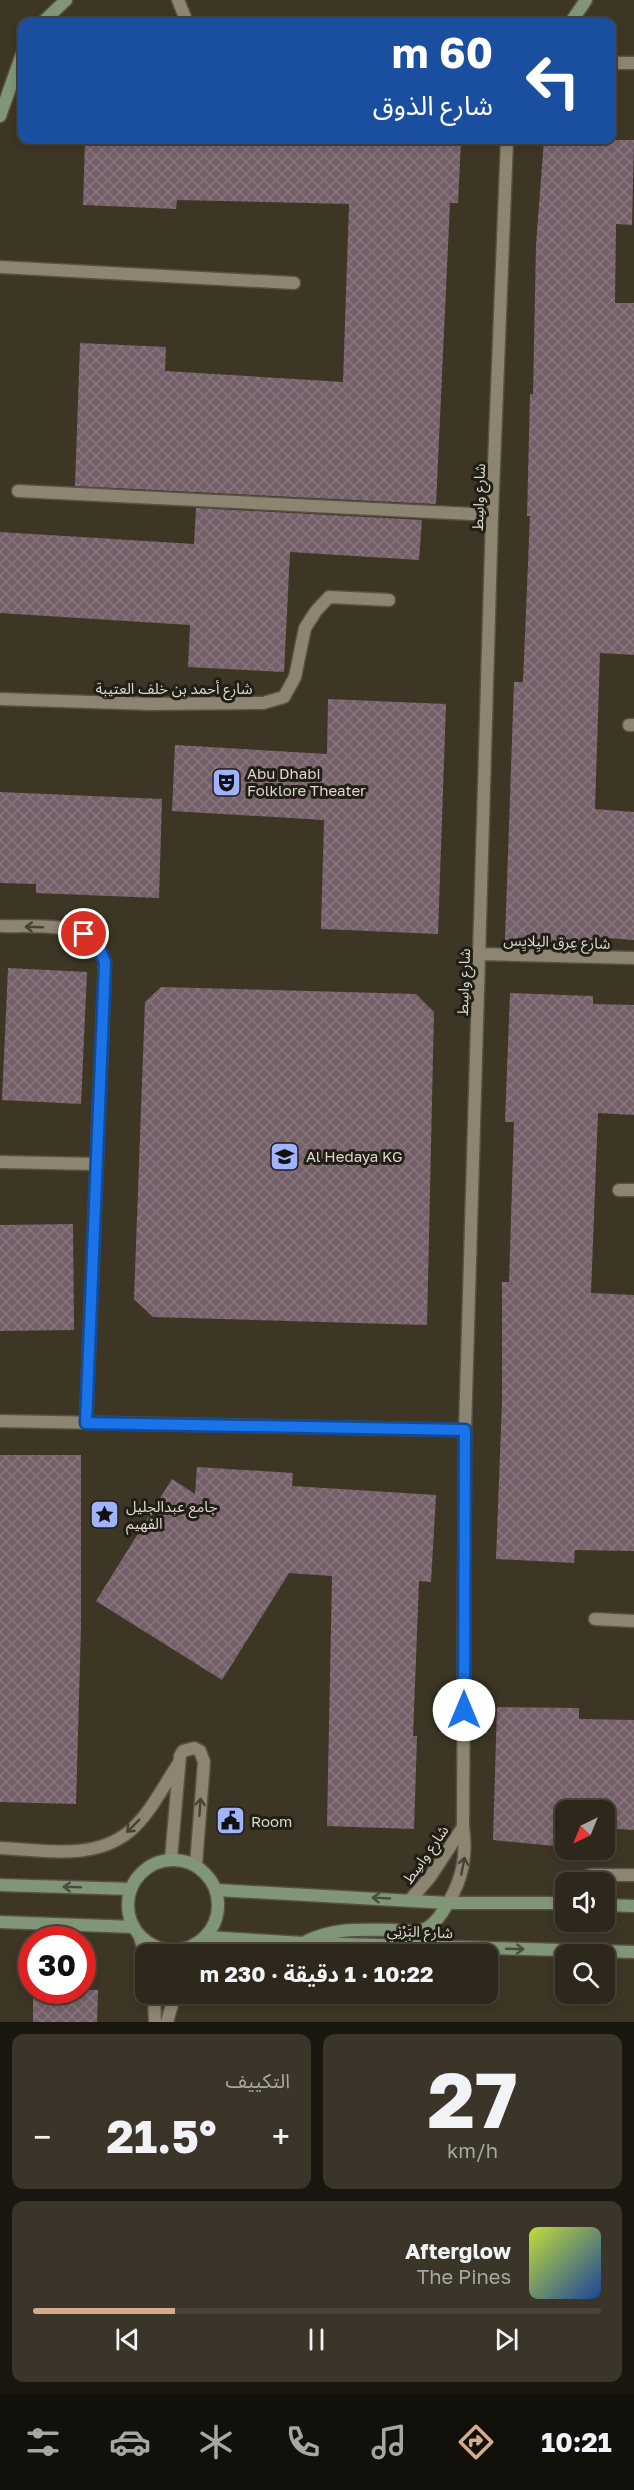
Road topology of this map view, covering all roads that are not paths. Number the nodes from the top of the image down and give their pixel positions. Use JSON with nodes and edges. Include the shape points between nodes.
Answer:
{"nodes":[{"id":1,"x":66,"y":0,"type":"edge"},
{"id":2,"x":177,"y":0,"type":"edge"},
{"id":3,"x":586,"y":0,"type":"edge"},
{"id":4,"x":47,"y":18,"type":"edge"},
{"id":5,"x":186,"y":18,"type":"edge"},
{"id":6,"x":574,"y":18,"type":"edge"},
{"id":7,"x":616,"y":63,"type":"edge"},
{"id":8,"x":634,"y":63,"type":"edge"},
{"id":9,"x":18,"y":65,"type":"edge"},
{"id":10,"x":0,"y":116,"type":"edge"},
{"id":11,"x":507,"y":144,"type":"edge"},
{"id":12,"x":0,"y":267,"type":"edge"},
{"id":13,"x":294,"y":283,"type":"dead end"},
{"id":14,"x":18,"y":491,"type":"dead end"},
{"id":15,"x":492,"y":514,"type":"junction"},
{"id":16,"x":389,"y":600,"type":"dead end"},
{"id":17,"x":0,"y":699,"type":"edge"},
{"id":18,"x":0,"y":926,"type":"edge"},
{"id":19,"x":478,"y":954,"type":"junction"},
{"id":20,"x":634,"y":958,"type":"edge"},
{"id":21,"x":0,"y":1162,"type":"edge"},
{"id":22,"x":95,"y":1164,"type":"junction"},
{"id":23,"x":619,"y":1190,"type":"dead end"},
{"id":24,"x":634,"y":1190,"type":"edge"},
{"id":25,"x":0,"y":1421,"type":"edge"},
{"id":26,"x":86,"y":1423,"type":"junction"},
{"id":27,"x":465,"y":1430,"type":"junction"},
{"id":28,"x":596,"y":1619,"type":"dead end"},
{"id":29,"x":634,"y":1621,"type":"edge"},
{"id":30,"x":179,"y":1762,"type":"junction"},
{"id":31,"x":463,"y":1827,"type":"junction"},
{"id":32,"x":0,"y":1848,"type":"edge"},
{"id":33,"x":171,"y":1859,"type":"junction"},
{"id":34,"x":196,"y":1865,"type":"junction"},
{"id":35,"x":615,"y":1875,"type":"edge"},
{"id":36,"x":634,"y":1875,"type":"edge"},
{"id":37,"x":0,"y":1885,"type":"edge"},
{"id":38,"x":131,"y":1889,"type":"junction"},
{"id":39,"x":217,"y":1890,"type":"junction"},
{"id":40,"x":411,"y":1899,"type":"junction"},
{"id":41,"x":448,"y":1903,"type":"junction"},
{"id":42,"x":555,"y":1903,"type":"edge"},
{"id":43,"x":615,"y":1905,"type":"edge"},
{"id":44,"x":634,"y":1906,"type":"edge"},
{"id":45,"x":0,"y":1922,"type":"edge"},
{"id":46,"x":136,"y":1931,"type":"junction"},
{"id":47,"x":202,"y":1940,"type":"junction"},
{"id":48,"x":303,"y":1943,"type":"junction"},
{"id":49,"x":141,"y":1944,"type":"edge"},
{"id":50,"x":199,"y":1944,"type":"edge"},
{"id":51,"x":634,"y":1952,"type":"edge"},
{"id":52,"x":154,"y":2004,"type":"edge"},
{"id":53,"x":172,"y":2004,"type":"edge"},
{"id":54,"x":155,"y":2022,"type":"edge"},
{"id":55,"x":167,"y":2022,"type":"edge"}],
"edges":[{"from":1,"to":4,"type":"street"},
{"from":2,"to":5,"type":"street"},
{"from":3,"to":6,"type":"street"},
{"from":7,"to":8,"type":"street"},
{"from":9,"to":10,"type":"street"},
{"from":11,"to":15,"type":"street","name":"شارع واسِط"},
{"from":12,"to":13,"type":"street"},
{"from":14,"to":15,"type":"street"},
{"from":15,"to":19,"type":"street","name":"شارع واسِط"},
{"from":16,"to":17,"type":"street","name":"شارع أحمد بن خلف العتيبة","via":[[328,597],[305,628],[296,677],[284,697],[263,703],[151,705]]},
{"from":22,"to":18,"type":"street","one_way":true,"via":[[105,975],[101,951],[94,941],[73,930]]},
{"from":19,"to":20,"type":"street","name":"شارع عِرق اليِلايِس"},
{"from":19,"to":27,"type":"street","name":"شارع واسِط"},
{"from":21,"to":22,"type":"street"},
{"from":22,"to":26,"type":"street"},
{"from":23,"to":24,"type":"street"},
{"from":25,"to":26,"type":"street"},
{"from":26,"to":27,"type":"street"},
{"from":27,"to":31,"type":"street","name":"شارع واسِط"},
{"from":28,"to":29,"type":"street"},
{"from":30,"to":32,"type":"street","one_way":true,"via":[[136,1824],[111,1844],[88,1851]]},
{"from":30,"to":33,"type":"street"},
{"from":34,"to":30,"type":"street","one_way":true,"via":[[203,1756],[189,1748]]},
{"from":31,"to":40,"type":"street","name":"شارع واسِط"},
{"from":41,"to":31,"type":"street","name":"شارع واسِط","one_way":true,"via":[[463,1866]]},
{"from":33,"to":34,"type":"street"},
{"from":33,"to":38,"type":"street","via":[[142,1871]]},
{"from":34,"to":39,"type":"street"},
{"from":35,"to":36,"type":"street"},
{"from":38,"to":37,"type":"street","one_way":true},
{"from":38,"to":46,"type":"street","via":[[128,1902]]},
{"from":40,"to":39,"type":"street","name":"شارع البَرْنِي","one_way":true},
{"from":39,"to":47,"type":"street","via":[[218,1916]]},
{"from":40,"to":41,"type":"street","name":"شارع البَرْنِي"},
{"from":41,"to":42,"type":"street","name":"شارع البَرْنِي"},
{"from":41,"to":48,"type":"street","via":[[425,1929],[345,1929]]},
{"from":43,"to":44,"type":"street"},
{"from":45,"to":46,"type":"street"},
{"from":46,"to":47,"type":"street","via":[[152,1945],[169,1950],[189,1948]]},
{"from":46,"to":49,"type":"street"},
{"from":47,"to":48,"type":"street","name":"شارع البَرْنِي"},
{"from":47,"to":50,"type":"street"},
{"from":48,"to":51,"type":"street","name":"شارع البَرْنِي","one_way":true},
{"from":52,"to":54,"type":"street"},
{"from":53,"to":55,"type":"street"}]}
